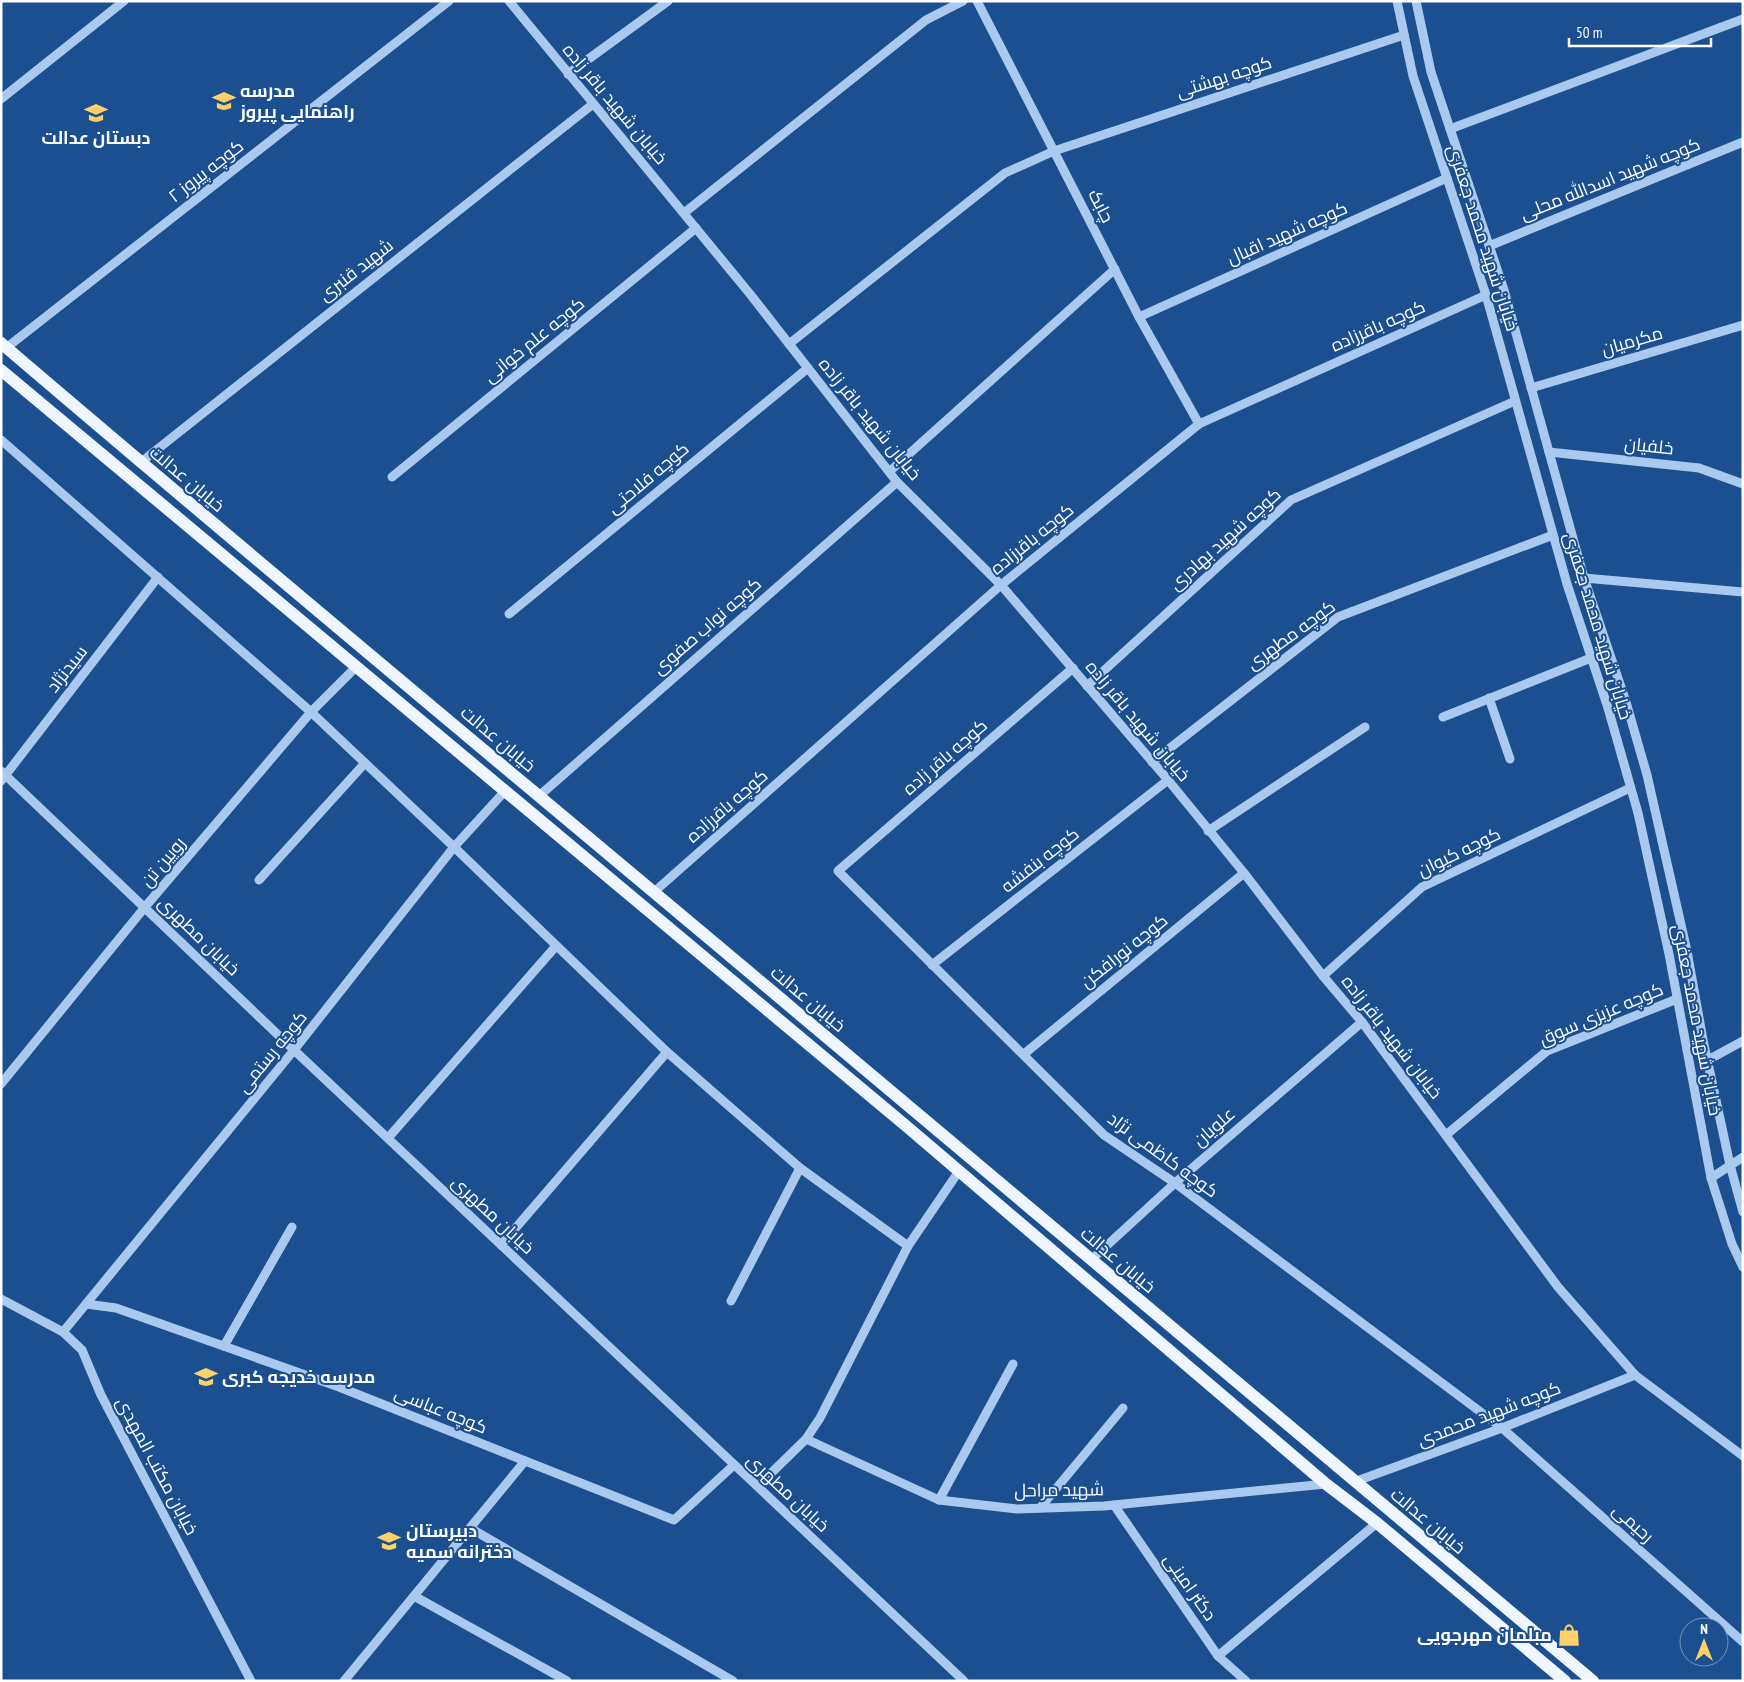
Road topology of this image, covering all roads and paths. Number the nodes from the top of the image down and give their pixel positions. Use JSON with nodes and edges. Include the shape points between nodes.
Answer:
{"nodes":[{"id":1,"x":124,"y":1,"type":"edge"},
{"id":2,"x":448,"y":1,"type":"edge"},
{"id":3,"x":509,"y":1,"type":"edge"},
{"id":4,"x":668,"y":1,"type":"edge"},
{"id":5,"x":963,"y":1,"type":"edge"},
{"id":6,"x":977,"y":1,"type":"edge"},
{"id":7,"x":1397,"y":1,"type":"edge"},
{"id":8,"x":1416,"y":1,"type":"edge"},
{"id":9,"x":1743,"y":19,"type":"edge"},
{"id":10,"x":1404,"y":35,"type":"junction"},
{"id":11,"x":568,"y":74,"type":"junction"},
{"id":12,"x":1,"y":99,"type":"edge"},
{"id":13,"x":593,"y":104,"type":"junction"},
{"id":14,"x":1450,"y":129,"type":"junction"},
{"id":15,"x":1743,"y":142,"type":"edge"},
{"id":16,"x":1054,"y":151,"type":"junction"},
{"id":17,"x":1447,"y":178,"type":"junction"},
{"id":18,"x":684,"y":213,"type":"junction"},
{"id":19,"x":696,"y":228,"type":"junction"},
{"id":20,"x":1489,"y":246,"type":"junction"},
{"id":21,"x":1115,"y":270,"type":"junction"},
{"id":22,"x":1486,"y":295,"type":"junction"},
{"id":23,"x":1140,"y":317,"type":"junction"},
{"id":24,"x":1743,"y":325,"type":"edge"},
{"id":25,"x":789,"y":344,"type":"junction"},
{"id":26,"x":4,"y":345,"type":"edge"},
{"id":27,"x":808,"y":368,"type":"junction"},
{"id":28,"x":1,"y":370,"type":"edge"},
{"id":29,"x":1531,"y":388,"type":"junction"},
{"id":30,"x":1516,"y":402,"type":"junction"},
{"id":31,"x":1200,"y":424,"type":"junction"},
{"id":32,"x":1,"y":440,"type":"edge"},
{"id":33,"x":1549,"y":452,"type":"junction"},
{"id":34,"x":140,"y":462,"type":"junction"},
{"id":35,"x":890,"y":471,"type":"junction"},
{"id":36,"x":392,"y":477,"type":"dead end"},
{"id":37,"x":897,"y":482,"type":"junction"},
{"id":38,"x":1743,"y":484,"type":"edge"},
{"id":39,"x":1553,"y":535,"type":"junction"},
{"id":40,"x":158,"y":577,"type":"junction"},
{"id":41,"x":1584,"y":578,"type":"junction"},
{"id":42,"x":1002,"y":585,"type":"junction"},
{"id":43,"x":1743,"y":592,"type":"edge"},
{"id":44,"x":509,"y":614,"type":"dead end"},
{"id":45,"x":1591,"y":658,"type":"junction"},
{"id":46,"x":356,"y":667,"type":"junction"},
{"id":47,"x":1073,"y":668,"type":"junction"},
{"id":48,"x":1088,"y":686,"type":"junction"},
{"id":49,"x":1489,"y":698,"type":"junction"},
{"id":50,"x":311,"y":712,"type":"junction"},
{"id":51,"x":1443,"y":717,"type":"dead end"},
{"id":52,"x":1365,"y":726,"type":"dead end"},
{"id":53,"x":1510,"y":760,"type":"dead end"},
{"id":54,"x":1152,"y":762,"type":"junction"},
{"id":55,"x":365,"y":763,"type":"junction"},
{"id":56,"x":3,"y":776,"type":"edge"},
{"id":57,"x":1168,"y":780,"type":"junction"},
{"id":58,"x":1630,"y":788,"type":"junction"},
{"id":59,"x":505,"y":792,"type":"junction"},
{"id":60,"x":539,"y":796,"type":"junction"},
{"id":61,"x":1208,"y":831,"type":"junction"},
{"id":62,"x":454,"y":848,"type":"junction"},
{"id":63,"x":838,"y":871,"type":"joint"},
{"id":64,"x":1244,"y":873,"type":"junction"},
{"id":65,"x":259,"y":880,"type":"dead end"},
{"id":66,"x":654,"y":892,"type":"junction"},
{"id":67,"x":145,"y":907,"type":"junction"},
{"id":68,"x":556,"y":946,"type":"junction"},
{"id":69,"x":932,"y":965,"type":"junction"},
{"id":70,"x":1324,"y":976,"type":"junction"},
{"id":71,"x":1677,"y":999,"type":"junction"},
{"id":72,"x":1362,"y":1022,"type":"junction"},
{"id":73,"x":1743,"y":1041,"type":"edge"},
{"id":74,"x":294,"y":1050,"type":"junction"},
{"id":75,"x":667,"y":1052,"type":"junction"},
{"id":76,"x":1024,"y":1054,"type":"junction"},
{"id":77,"x":1708,"y":1060,"type":"junction"},
{"id":78,"x":1,"y":1084,"type":"edge"},
{"id":79,"x":1446,"y":1135,"type":"junction"},
{"id":80,"x":388,"y":1138,"type":"junction"},
{"id":81,"x":1743,"y":1157,"type":"edge"},
{"id":82,"x":1730,"y":1165,"type":"junction"},
{"id":83,"x":800,"y":1168,"type":"junction"},
{"id":84,"x":959,"y":1171,"type":"junction"},
{"id":85,"x":1711,"y":1178,"type":"junction"},
{"id":86,"x":1174,"y":1183,"type":"junction"},
{"id":87,"x":1743,"y":1212,"type":"edge"},
{"id":88,"x":292,"y":1227,"type":"dead end"},
{"id":89,"x":502,"y":1245,"type":"junction"},
{"id":90,"x":908,"y":1246,"type":"junction"},
{"id":91,"x":1091,"y":1260,"type":"junction"},
{"id":92,"x":1743,"y":1267,"type":"edge"},
{"id":93,"x":1,"y":1299,"type":"edge"},
{"id":94,"x":731,"y":1301,"type":"dead end"},
{"id":95,"x":86,"y":1304,"type":"junction"},
{"id":96,"x":63,"y":1332,"type":"junction"},
{"id":97,"x":224,"y":1346,"type":"junction"},
{"id":98,"x":1013,"y":1364,"type":"dead end"},
{"id":99,"x":1634,"y":1374,"type":"junction"},
{"id":100,"x":1122,"y":1408,"type":"dead end"},
{"id":101,"x":1502,"y":1428,"type":"junction"},
{"id":102,"x":806,"y":1439,"type":"junction"},
{"id":103,"x":1743,"y":1456,"type":"edge"},
{"id":104,"x":525,"y":1461,"type":"junction"},
{"id":105,"x":734,"y":1465,"type":"junction"},
{"id":106,"x":1354,"y":1482,"type":"junction"},
{"id":107,"x":1326,"y":1484,"type":"junction"},
{"id":108,"x":758,"y":1486,"type":"junction"},
{"id":109,"x":939,"y":1500,"type":"junction"},
{"id":110,"x":1114,"y":1505,"type":"junction"},
{"id":111,"x":1040,"y":1508,"type":"junction"},
{"id":112,"x":1377,"y":1523,"type":"junction"},
{"id":113,"x":470,"y":1528,"type":"junction"},
{"id":114,"x":414,"y":1596,"type":"junction"},
{"id":115,"x":1743,"y":1642,"type":"edge"},
{"id":116,"x":1218,"y":1656,"type":"junction"},
{"id":117,"x":251,"y":1681,"type":"edge"},
{"id":118,"x":344,"y":1681,"type":"edge"},
{"id":119,"x":566,"y":1681,"type":"edge"},
{"id":120,"x":733,"y":1681,"type":"edge"},
{"id":121,"x":964,"y":1681,"type":"edge"},
{"id":122,"x":1246,"y":1681,"type":"edge"},
{"id":123,"x":1565,"y":1681,"type":"edge"},
{"id":124,"x":1593,"y":1681,"type":"edge"}],
"edges":[{"from":1,"to":12,"type":"street"},
{"from":2,"to":26,"type":"street","name":"کوچه پیروز ۲"},
{"from":3,"to":11,"type":"street","name":"خیابان شهید باقر زاده"},
{"from":4,"to":11,"type":"street"},
{"from":5,"to":18,"type":"street","via":[[926,20]]},
{"from":6,"to":16,"type":"street","name":"چابک"},
{"from":7,"to":10,"type":"street","name":"خیابان شهید محمد جعفری"},
{"from":8,"to":14,"type":"street","name":"خیابان شهید محمد جعفری","via":[[1431,72]]},
{"from":9,"to":14,"type":"street"},
{"from":10,"to":16,"type":"street","name":"کوچه بهشتی"},
{"from":10,"to":17,"type":"street","name":"خیابان شهید محمد جعفری","via":[[1413,76]]},
{"from":11,"to":13,"type":"street","name":"خیابان شهید باقر زاده"},
{"from":13,"to":18,"type":"street","name":"خیابان شهید باقر زاده"},
{"from":13,"to":34,"type":"street","name":"شهید قنبری"},
{"from":14,"to":20,"type":"street","name":"خیابان شهید محمد جعفری"},
{"from":15,"to":20,"type":"street","name":"کوچه شهید اسدالله محلی"},
{"from":16,"to":21,"type":"street","name":"چابک"},
{"from":16,"to":25,"type":"street","name":"کوچه بهشتی","via":[[1005,173]]},
{"from":17,"to":22,"type":"street","name":"خیابان شهید محمد جعفری"},
{"from":17,"to":23,"type":"street","name":"کوچه شهید اقبال"},
{"from":18,"to":19,"type":"street","name":"خیابان شهید باقر زاده"},
{"from":19,"to":25,"type":"street","name":"خیابان شهید باقر زاده"},
{"from":19,"to":36,"type":"street","name":"کوچه علم خوانی"},
{"from":20,"to":29,"type":"street","name":"خیابان شهید محمد جعفری"},
{"from":21,"to":23,"type":"street","name":"چابک"},
{"from":21,"to":35,"type":"street"},
{"from":22,"to":30,"type":"street","name":"خیابان شهید محمد جعفری"},
{"from":22,"to":31,"type":"street","name":"کوچه باقرزاده"},
{"from":23,"to":31,"type":"street","name":"چابک"},
{"from":24,"to":29,"type":"street","name":"مکرمیان"},
{"from":25,"to":27,"type":"street","name":"خیابان شهید باقر زاده"},
{"from":26,"to":34,"type":"main road","name":"خیابان عدالت"},
{"from":27,"to":35,"type":"street","name":"خیابان شهید باقر زاده"},
{"from":27,"to":44,"type":"street","name":"کوچه فلاحتی"},
{"from":28,"to":46,"type":"main road","name":"خیابان عدالت"},
{"from":29,"to":33,"type":"street","name":"خیابان شهید محمد جعفری"},
{"from":30,"to":39,"type":"street","name":"خیابان شهید محمد جعفری"},
{"from":30,"to":48,"type":"street","name":"کوچه شهید بهادری","via":[[1291,500]]},
{"from":31,"to":42,"type":"street","name":"کوچه باقرزاده"},
{"from":32,"to":40,"type":"street"},
{"from":33,"to":38,"type":"street","name":"خلفیان","via":[[1699,468]]},
{"from":33,"to":41,"type":"street","name":"خیابان شهید محمد جعفری"},
{"from":34,"to":60,"type":"main road","name":"خیابان عدالت"},
{"from":35,"to":37,"type":"street","name":"خیابان شهید باقر زاده"},
{"from":37,"to":42,"type":"street","name":"خیابان شهید باقر زاده"},
{"from":37,"to":60,"type":"street","name":"کوچه نواب صفوی"},
{"from":39,"to":45,"type":"street","name":"خیابان شهید محمد جعفری"},
{"from":39,"to":54,"type":"street","name":"کوچه مطهری","via":[[1338,617]]},
{"from":40,"to":50,"type":"street"},
{"from":40,"to":56,"type":"street","name":"سیدنژاد"},
{"from":41,"to":43,"type":"street"},
{"from":41,"to":77,"type":"street","name":"خیابان شهید محمد جعفری","via":[[1647,775]]},
{"from":42,"to":47,"type":"street","name":"خیابان شهید باقر زاده"},
{"from":42,"to":66,"type":"street","name":"کوچه باقرزاده"},
{"from":45,"to":49,"type":"street"},
{"from":45,"to":58,"type":"street","name":"خیابان شهید محمد جعفری"},
{"from":46,"to":50,"type":"street","name":"رویین تن"},
{"from":46,"to":59,"type":"main road","name":"خیابان عدالت"},
{"from":47,"to":48,"type":"street","name":"خیابان شهید باقر زاده"},
{"from":47,"to":63,"type":"street","name":"کوچه باقر زاده"},
{"from":48,"to":54,"type":"street","name":"خیابان شهید باقر زاده"},
{"from":49,"to":51,"type":"street"},
{"from":49,"to":53,"type":"street"},
{"from":50,"to":55,"type":"street"},
{"from":50,"to":67,"type":"street","name":"رویین تن"},
{"from":52,"to":61,"type":"street"},
{"from":54,"to":57,"type":"street","name":"خیابان شهید باقر زاده"},
{"from":55,"to":62,"type":"street"},
{"from":55,"to":65,"type":"street"},
{"from":56,"to":67,"type":"street","name":"خیابان مطهری"},
{"from":57,"to":61,"type":"street","name":"خیابان شهید باقر زاده"},
{"from":57,"to":69,"type":"street","name":"کوچه بنفشه"},
{"from":58,"to":70,"type":"street","name":"کوچه کیوان","via":[[1422,887]]},
{"from":58,"to":71,"type":"street","name":"خیابان شهید محمد جعفری"},
{"from":59,"to":62,"type":"street","name":"کوچه رستمی"},
{"from":59,"to":84,"type":"main road","name":"خیابان عدالت"},
{"from":60,"to":66,"type":"main road","name":"خیابان عدالت"},
{"from":61,"to":64,"type":"street","name":"خیابان شهید باقر زاده"},
{"from":62,"to":68,"type":"street"},
{"from":62,"to":74,"type":"street","name":"کوچه رستمی"},
{"from":63,"to":69,"type":"street","name":"کوچه کاظمی نژاد"},
{"from":64,"to":70,"type":"street","name":"خیابان شهید باقر زاده"},
{"from":64,"to":76,"type":"street","name":"کوچه نورافکن"},
{"from":66,"to":91,"type":"main road","name":"خیابان عدالت"},
{"from":67,"to":74,"type":"street","name":"خیابان مطهری"},
{"from":67,"to":78,"type":"street","name":"رویین تن"},
{"from":68,"to":75,"type":"street"},
{"from":68,"to":80,"type":"street"},
{"from":69,"to":76,"type":"street","name":"کوچه کاظمی نژاد"},
{"from":70,"to":72,"type":"street","name":"خیابان شهید باقر زاده"},
{"from":71,"to":79,"type":"street","name":"کوچه عزیزی سوق","via":[[1547,1051]]},
{"from":71,"to":85,"type":"street","name":"خیابان شهید محمد جعفری"},
{"from":72,"to":79,"type":"street","name":"خیابان شهید باقر زاده"},
{"from":72,"to":86,"type":"street","name":"علویان"},
{"from":73,"to":77,"type":"street"},
{"from":74,"to":80,"type":"street","name":"خیابان مطهری"},
{"from":74,"to":95,"type":"street","name":"کوچه رستمی"},
{"from":75,"to":83,"type":"street"},
{"from":75,"to":89,"type":"street"},
{"from":76,"to":86,"type":"street","name":"کوچه کاظمی نژاد","via":[[1104,1135]]},
{"from":77,"to":82,"type":"street","name":"خیابان شهید محمد جعفری"},
{"from":79,"to":99,"type":"street","name":"خیابان شهید باقر زاده","via":[[1558,1287]]},
{"from":80,"to":89,"type":"street","name":"خیابان مطهری"},
{"from":81,"to":82,"type":"street"},
{"from":82,"to":85,"type":"street"},
{"from":82,"to":87,"type":"street","name":"خیابان شهید محمد جعفری"},
{"from":83,"to":90,"type":"street"},
{"from":83,"to":94,"type":"street"},
{"from":84,"to":90,"type":"street"},
{"from":84,"to":107,"type":"main road","name":"خیابان عدالت"},
{"from":85,"to":92,"type":"street","name":"خیابان شهید محمد جعفری","via":[[1732,1244]]},
{"from":86,"to":91,"type":"street","name":"علویان"},
{"from":86,"to":101,"type":"street","name":"کوچه کاظمی نژاد"},
{"from":88,"to":97,"type":"street"},
{"from":89,"to":105,"type":"street","name":"خیابان مطهری"},
{"from":90,"to":102,"type":"street","via":[[820,1418]]},
{"from":91,"to":106,"type":"main road","name":"خیابان عدالت"},
{"from":93,"to":96,"type":"street","name":"خیابان مکتب المهدی"},
{"from":95,"to":96,"type":"street","name":"کوچه رستمی"},
{"from":95,"to":97,"type":"street","name":"کوچه عباسی","via":[[116,1308]]},
{"from":96,"to":117,"type":"street","name":"خیابان مکتب المهدی","via":[[82,1350],[101,1395]]},
{"from":97,"to":104,"type":"street","name":"کوچه عباسی","via":[[339,1387]]},
{"from":98,"to":109,"type":"street"},
{"from":99,"to":101,"type":"street","name":"کوچه شهید محمدی"},
{"from":99,"to":103,"type":"street","name":"خیابان شهید باقر زاده"},
{"from":100,"to":111,"type":"street"},
{"from":101,"to":106,"type":"street","name":"کوچه شهید محمدی"},
{"from":101,"to":115,"type":"street","name":"رحیمی"},
{"from":102,"to":108,"type":"street"},
{"from":102,"to":109,"type":"street","name":"شهید مراحل"},
{"from":104,"to":105,"type":"street","name":"کوچه عباسی","via":[[674,1520]]},
{"from":104,"to":113,"type":"street"},
{"from":105,"to":108,"type":"street","name":"خیابان مطهری"},
{"from":106,"to":124,"type":"main road","name":"خیابان عدالت"},
{"from":107,"to":110,"type":"street","name":"شهید مراحل"},
{"from":107,"to":112,"type":"main road","name":"خیابان عدالت"},
{"from":108,"to":121,"type":"street","name":"خیابان مطهری"},
{"from":109,"to":111,"type":"street","name":"شهید مراحل","via":[[1017,1509]]},
{"from":110,"to":111,"type":"street","name":"شهید مراحل"},
{"from":110,"to":116,"type":"street","name":"دکتر امینی"},
{"from":112,"to":116,"type":"street"},
{"from":112,"to":123,"type":"main road","name":"خیابان عدالت"},
{"from":113,"to":114,"type":"street"},
{"from":113,"to":120,"type":"street"},
{"from":114,"to":118,"type":"street"},
{"from":114,"to":119,"type":"street"},
{"from":116,"to":122,"type":"street","name":"دکتر امینی"}]}
